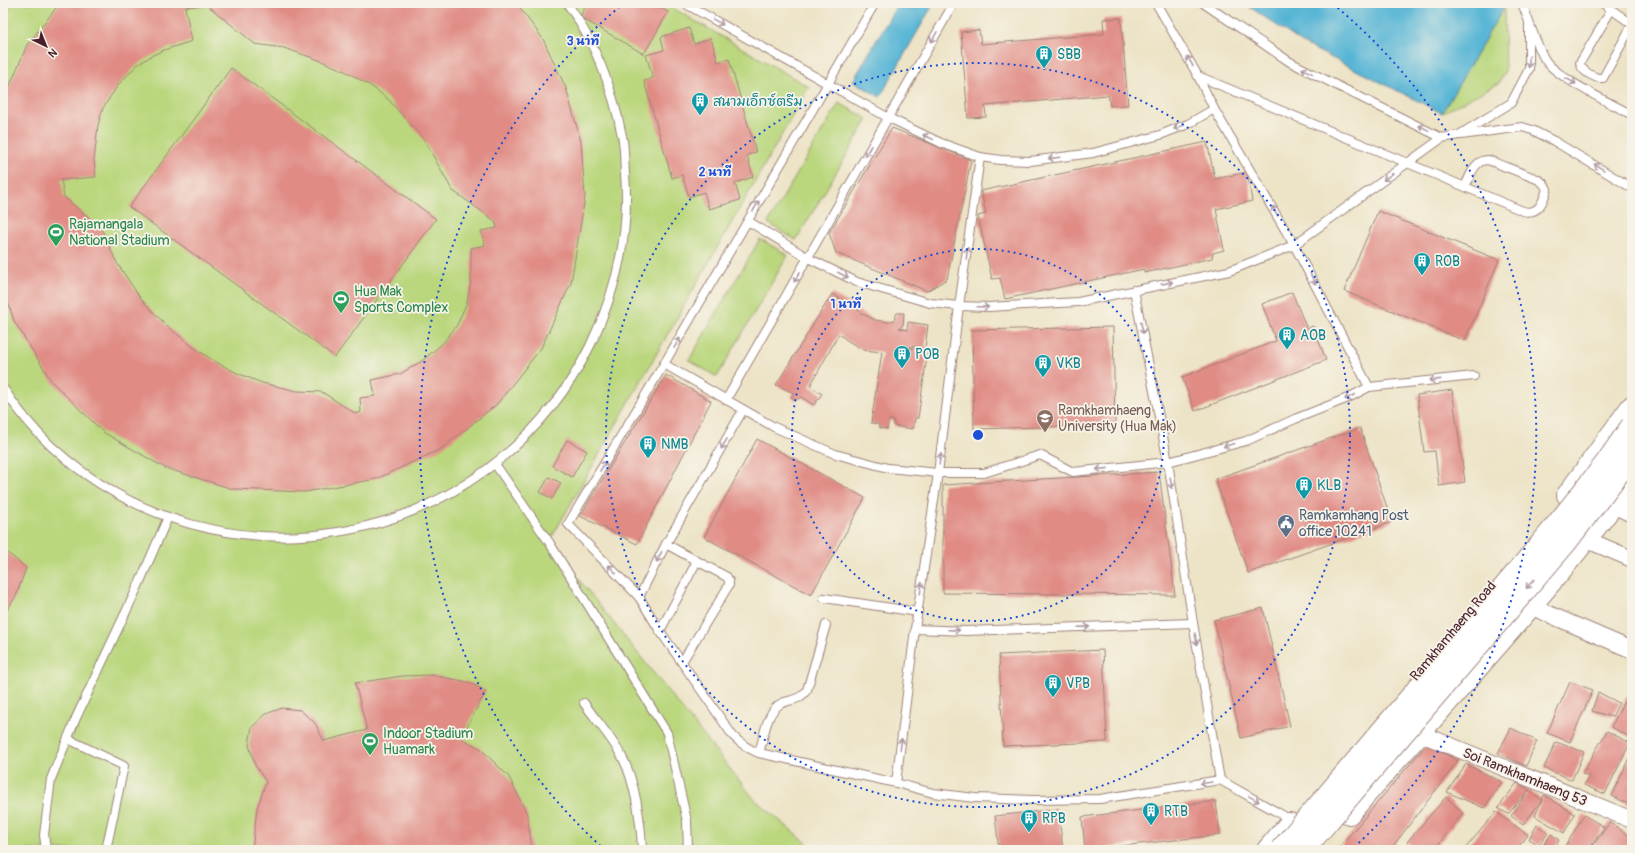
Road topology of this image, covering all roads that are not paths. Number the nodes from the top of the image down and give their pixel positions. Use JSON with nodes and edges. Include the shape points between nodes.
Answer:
{"nodes":[{"id":1,"x":6,"y":3,"type":"edge"},
{"id":2,"x":567,"y":3,"type":"edge"},
{"id":3,"x":684,"y":3,"type":"edge"},
{"id":4,"x":874,"y":3,"type":"edge"},
{"id":5,"x":954,"y":3,"type":"edge"},
{"id":6,"x":1156,"y":3,"type":"edge"},
{"id":7,"x":1203,"y":3,"type":"edge"},
{"id":8,"x":1522,"y":3,"type":"edge"},
{"id":9,"x":1602,"y":3,"type":"edge"},
{"id":10,"x":3,"y":7,"type":"edge"},
{"id":11,"x":1611,"y":10,"type":"junction"},
{"id":12,"x":1529,"y":23,"type":"junction"},
{"id":13,"x":1632,"y":24,"type":"edge"},
{"id":14,"x":1198,"y":76,"type":"junction"},
{"id":15,"x":827,"y":82,"type":"junction"},
{"id":16,"x":1214,"y":109,"type":"junction"},
{"id":17,"x":1632,"y":115,"type":"edge"},
{"id":18,"x":887,"y":117,"type":"junction"},
{"id":19,"x":1459,"y":135,"type":"junction"},
{"id":20,"x":1442,"y":138,"type":"junction"},
{"id":21,"x":980,"y":157,"type":"junction"},
{"id":22,"x":1408,"y":163,"type":"junction"},
{"id":23,"x":1465,"y":186,"type":"junction"},
{"id":24,"x":1632,"y":188,"type":"edge"},
{"id":25,"x":748,"y":221,"type":"junction"},
{"id":26,"x":1294,"y":244,"type":"junction"},
{"id":27,"x":808,"y":258,"type":"junction"},
{"id":28,"x":1134,"y":290,"type":"junction"},
{"id":29,"x":959,"y":306,"type":"junction"},
{"id":30,"x":664,"y":364,"type":"junction"},
{"id":31,"x":1474,"y":376,"type":"dead end"},
{"id":32,"x":1369,"y":387,"type":"junction"},
{"id":33,"x":3,"y":388,"type":"edge"},
{"id":34,"x":726,"y":400,"type":"junction"},
{"id":35,"x":1632,"y":407,"type":"edge"},
{"id":36,"x":743,"y":410,"type":"junction"},
{"id":37,"x":1632,"y":426,"type":"edge"},
{"id":38,"x":1632,"y":455,"type":"edge"},
{"id":39,"x":1168,"y":462,"type":"junction"},
{"id":40,"x":495,"y":464,"type":"junction"},
{"id":41,"x":938,"y":473,"type":"junction"},
{"id":42,"x":1632,"y":479,"type":"edge"},
{"id":43,"x":1612,"y":505,"type":"junction"},
{"id":44,"x":1557,"y":508,"type":"junction"},
{"id":45,"x":1632,"y":514,"type":"edge"},
{"id":46,"x":168,"y":517,"type":"junction"},
{"id":47,"x":1588,"y":535,"type":"junction"},
{"id":48,"x":1529,"y":543,"type":"junction"},
{"id":49,"x":666,"y":544,"type":"junction"},
{"id":50,"x":1632,"y":559,"type":"edge"},
{"id":51,"x":697,"y":561,"type":"junction"},
{"id":52,"x":1564,"y":565,"type":"junction"},
{"id":53,"x":639,"y":596,"type":"junction"},
{"id":54,"x":824,"y":598,"type":"dead end"},
{"id":55,"x":1478,"y":602,"type":"junction"},
{"id":56,"x":1530,"y":606,"type":"junction"},
{"id":57,"x":918,"y":612,"type":"junction"},
{"id":58,"x":1193,"y":623,"type":"junction"},
{"id":59,"x":826,"y":625,"type":"dead end"},
{"id":60,"x":1511,"y":627,"type":"junction"},
{"id":61,"x":915,"y":629,"type":"junction"},
{"id":62,"x":660,"y":631,"type":"junction"},
{"id":63,"x":1453,"y":632,"type":"junction"},
{"id":64,"x":1632,"y":650,"type":"edge"},
{"id":65,"x":1485,"y":657,"type":"junction"},
{"id":66,"x":682,"y":662,"type":"junction"},
{"id":67,"x":584,"y":703,"type":"dead end"},
{"id":68,"x":1418,"y":733,"type":"junction"},
{"id":69,"x":68,"y":739,"type":"junction"},
{"id":70,"x":759,"y":753,"type":"junction"},
{"id":71,"x":1220,"y":780,"type":"junction"},
{"id":72,"x":896,"y":783,"type":"junction"},
{"id":73,"x":1293,"y":820,"type":"junction"},
{"id":74,"x":1632,"y":820,"type":"edge"},
{"id":75,"x":46,"y":850,"type":"edge"},
{"id":76,"x":106,"y":850,"type":"edge"},
{"id":77,"x":642,"y":850,"type":"edge"},
{"id":78,"x":688,"y":850,"type":"edge"},
{"id":79,"x":1268,"y":850,"type":"edge"},
{"id":80,"x":1281,"y":850,"type":"edge"},
{"id":81,"x":1303,"y":850,"type":"edge"},
{"id":82,"x":1317,"y":850,"type":"edge"}],
"edges":[{"from":1,"to":10,"type":"lane"},
{"from":2,"to":40,"type":"lane","via":[[582,24],[608,80],[623,139],[627,199],[621,260],[603,318],[576,373],[540,422]]},
{"from":3,"to":15,"type":"lane","one_way":true},
{"from":4,"to":15,"type":"lane"},
{"from":5,"to":18,"type":"lane","one_way":true},
{"from":14,"to":6,"type":"lane","one_way":true},
{"from":20,"to":7,"type":"lane","one_way":true,"via":[[1290,62]]},
{"from":8,"to":12,"type":"lane"},
{"from":9,"to":11,"type":"lane"},
{"from":11,"to":13,"type":"lane"},
{"from":11,"to":13,"type":"lane","via":[[1580,63],[1589,74],[1603,78]]},
{"from":12,"to":17,"type":"lane","one_way":true,"via":[[1544,59],[1558,72]]},
{"from":12,"to":19,"type":"lane","one_way":true,"via":[[1529,69],[1511,104]]},
{"from":14,"to":16,"type":"lane"},
{"from":14,"to":22,"type":"lane"},
{"from":15,"to":18,"type":"lane"},
{"from":25,"to":15,"type":"lane","one_way":true},
{"from":16,"to":21,"type":"lane","one_way":true,"via":[[1188,124],[1160,135],[1093,153],[1030,161]]},
{"from":26,"to":16,"type":"lane","one_way":true},
{"from":21,"to":18,"type":"lane","one_way":true,"via":[[941,143]]},
{"from":18,"to":27,"type":"lane","one_way":true},
{"from":19,"to":20,"type":"lane"},
{"from":24,"to":19,"type":"lane","one_way":true,"via":[[1532,130],[1522,127]]},
{"from":20,"to":22,"type":"lane"},
{"from":29,"to":21,"type":"lane","one_way":true},
{"from":22,"to":23,"type":"lane"},
{"from":22,"to":26,"type":"lane","one_way":true},
{"from":23,"to":23,"type":"lane","via":[[1475,166],[1482,160],[1488,160],[1537,179],[1547,189],[1542,204],[1534,211],[1528,212]]},
{"from":25,"to":27,"type":"lane"},
{"from":30,"to":25,"type":"lane","one_way":true},
{"from":28,"to":26,"type":"lane","one_way":true,"via":[[1229,271]]},
{"from":26,"to":32,"type":"lane","one_way":true},
{"from":27,"to":29,"type":"lane","one_way":true,"via":[[857,282],[930,303]]},
{"from":27,"to":34,"type":"lane","one_way":true},
{"from":29,"to":28,"type":"lane","one_way":true,"via":[[989,307],[1078,302]]},
{"from":28,"to":39,"type":"lane","one_way":true},
{"from":41,"to":29,"type":"lane","one_way":true},
{"from":30,"to":34,"type":"lane"},
{"from":53,"to":30,"type":"lane","one_way":true,"via":[[568,524]]},
{"from":31,"to":32,"type":"lane","one_way":true},
{"from":32,"to":39,"type":"lane","one_way":true,"via":[[1246,441]]},
{"from":33,"to":46,"type":"lane","via":[[20,412],[51,446],[87,475],[126,499]]},
{"from":34,"to":36,"type":"lane"},
{"from":35,"to":44,"type":"main road","name":"Ramkhamhaeng Road"},
{"from":36,"to":41,"type":"lane","via":[[835,454],[888,468]]},
{"from":36,"to":49,"type":"lane","one_way":true},
{"from":37,"to":80,"type":"main road","name":"Ramkhamhaeng Road","bridge":true,"via":[[1605,465],[1548,536]]},
{"from":38,"to":81,"type":"main road","name":"Ramkhamhaeng Road","one_way":true,"bridge":true,"via":[[1566,542]]},
{"from":39,"to":41,"type":"lane","one_way":true,"via":[[1074,472],[1040,455],[984,474]]},
{"from":39,"to":58,"type":"lane","one_way":true},
{"from":40,"to":46,"type":"lane","via":[[460,488],[421,508],[380,523],[338,533],[295,537],[252,536],[209,529]]},
{"from":40,"to":78,"type":"lane","via":[[549,542],[667,733],[687,821]]},
{"from":57,"to":41,"type":"lane","one_way":true},
{"from":42,"to":43,"type":"main road"},
{"from":43,"to":45,"type":"street"},
{"from":43,"to":47,"type":"main road"},
{"from":44,"to":47,"type":"main road"},
{"from":44,"to":48,"type":"main road","name":"Ramkhamhaeng Road"},
{"from":46,"to":69,"type":"lane"},
{"from":47,"to":50,"type":"street"},
{"from":47,"to":52,"type":"main road"},
{"from":48,"to":52,"type":"main road"},
{"from":48,"to":55,"type":"main road","name":"Ramkhamhaeng Road"},
{"from":49,"to":51,"type":"lane"},
{"from":49,"to":53,"type":"lane","one_way":true},
{"from":51,"to":62,"type":"lane"},
{"from":51,"to":66,"type":"lane","via":[[724,574],[729,582]]},
{"from":52,"to":56,"type":"main road"},
{"from":53,"to":62,"type":"lane"},
{"from":54,"to":57,"type":"lane"},
{"from":55,"to":60,"type":"main road"},
{"from":55,"to":63,"type":"main road","name":"Ramkhamhaeng Road"},
{"from":56,"to":60,"type":"main road"},
{"from":56,"to":64,"type":"street"},
{"from":57,"to":61,"type":"lane"},
{"from":61,"to":58,"type":"lane","one_way":true,"via":[[966,631]]},
{"from":58,"to":71,"type":"lane","one_way":true},
{"from":59,"to":70,"type":"lane","via":[[807,690],[801,698],[782,703],[773,710]]},
{"from":60,"to":65,"type":"main road"},
{"from":72,"to":61,"type":"lane","one_way":true},
{"from":62,"to":66,"type":"lane"},
{"from":63,"to":65,"type":"main road"},
{"from":63,"to":73,"type":"main road","name":"Ramkhamhaeng Road"},
{"from":65,"to":68,"type":"main road"},
{"from":66,"to":70,"type":"lane","via":[[733,736],[750,750]]},
{"from":67,"to":77,"type":"lane","via":[[622,756],[633,787],[642,827]]},
{"from":68,"to":74,"type":"street","name":"Soi Ramkhamhaeng 53"},
{"from":68,"to":82,"type":"main road"},
{"from":69,"to":75,"type":"lane","via":[[51,779],[44,835]]},
{"from":69,"to":76,"type":"lane","via":[[124,766]]},
{"from":70,"to":72,"type":"lane"},
{"from":71,"to":72,"type":"lane","one_way":true,"via":[[1100,799],[1034,800],[975,798],[933,793]]},
{"from":71,"to":73,"type":"lane","one_way":true},
{"from":73,"to":79,"type":"main road","name":"Ramkhamhaeng Road"}]}
